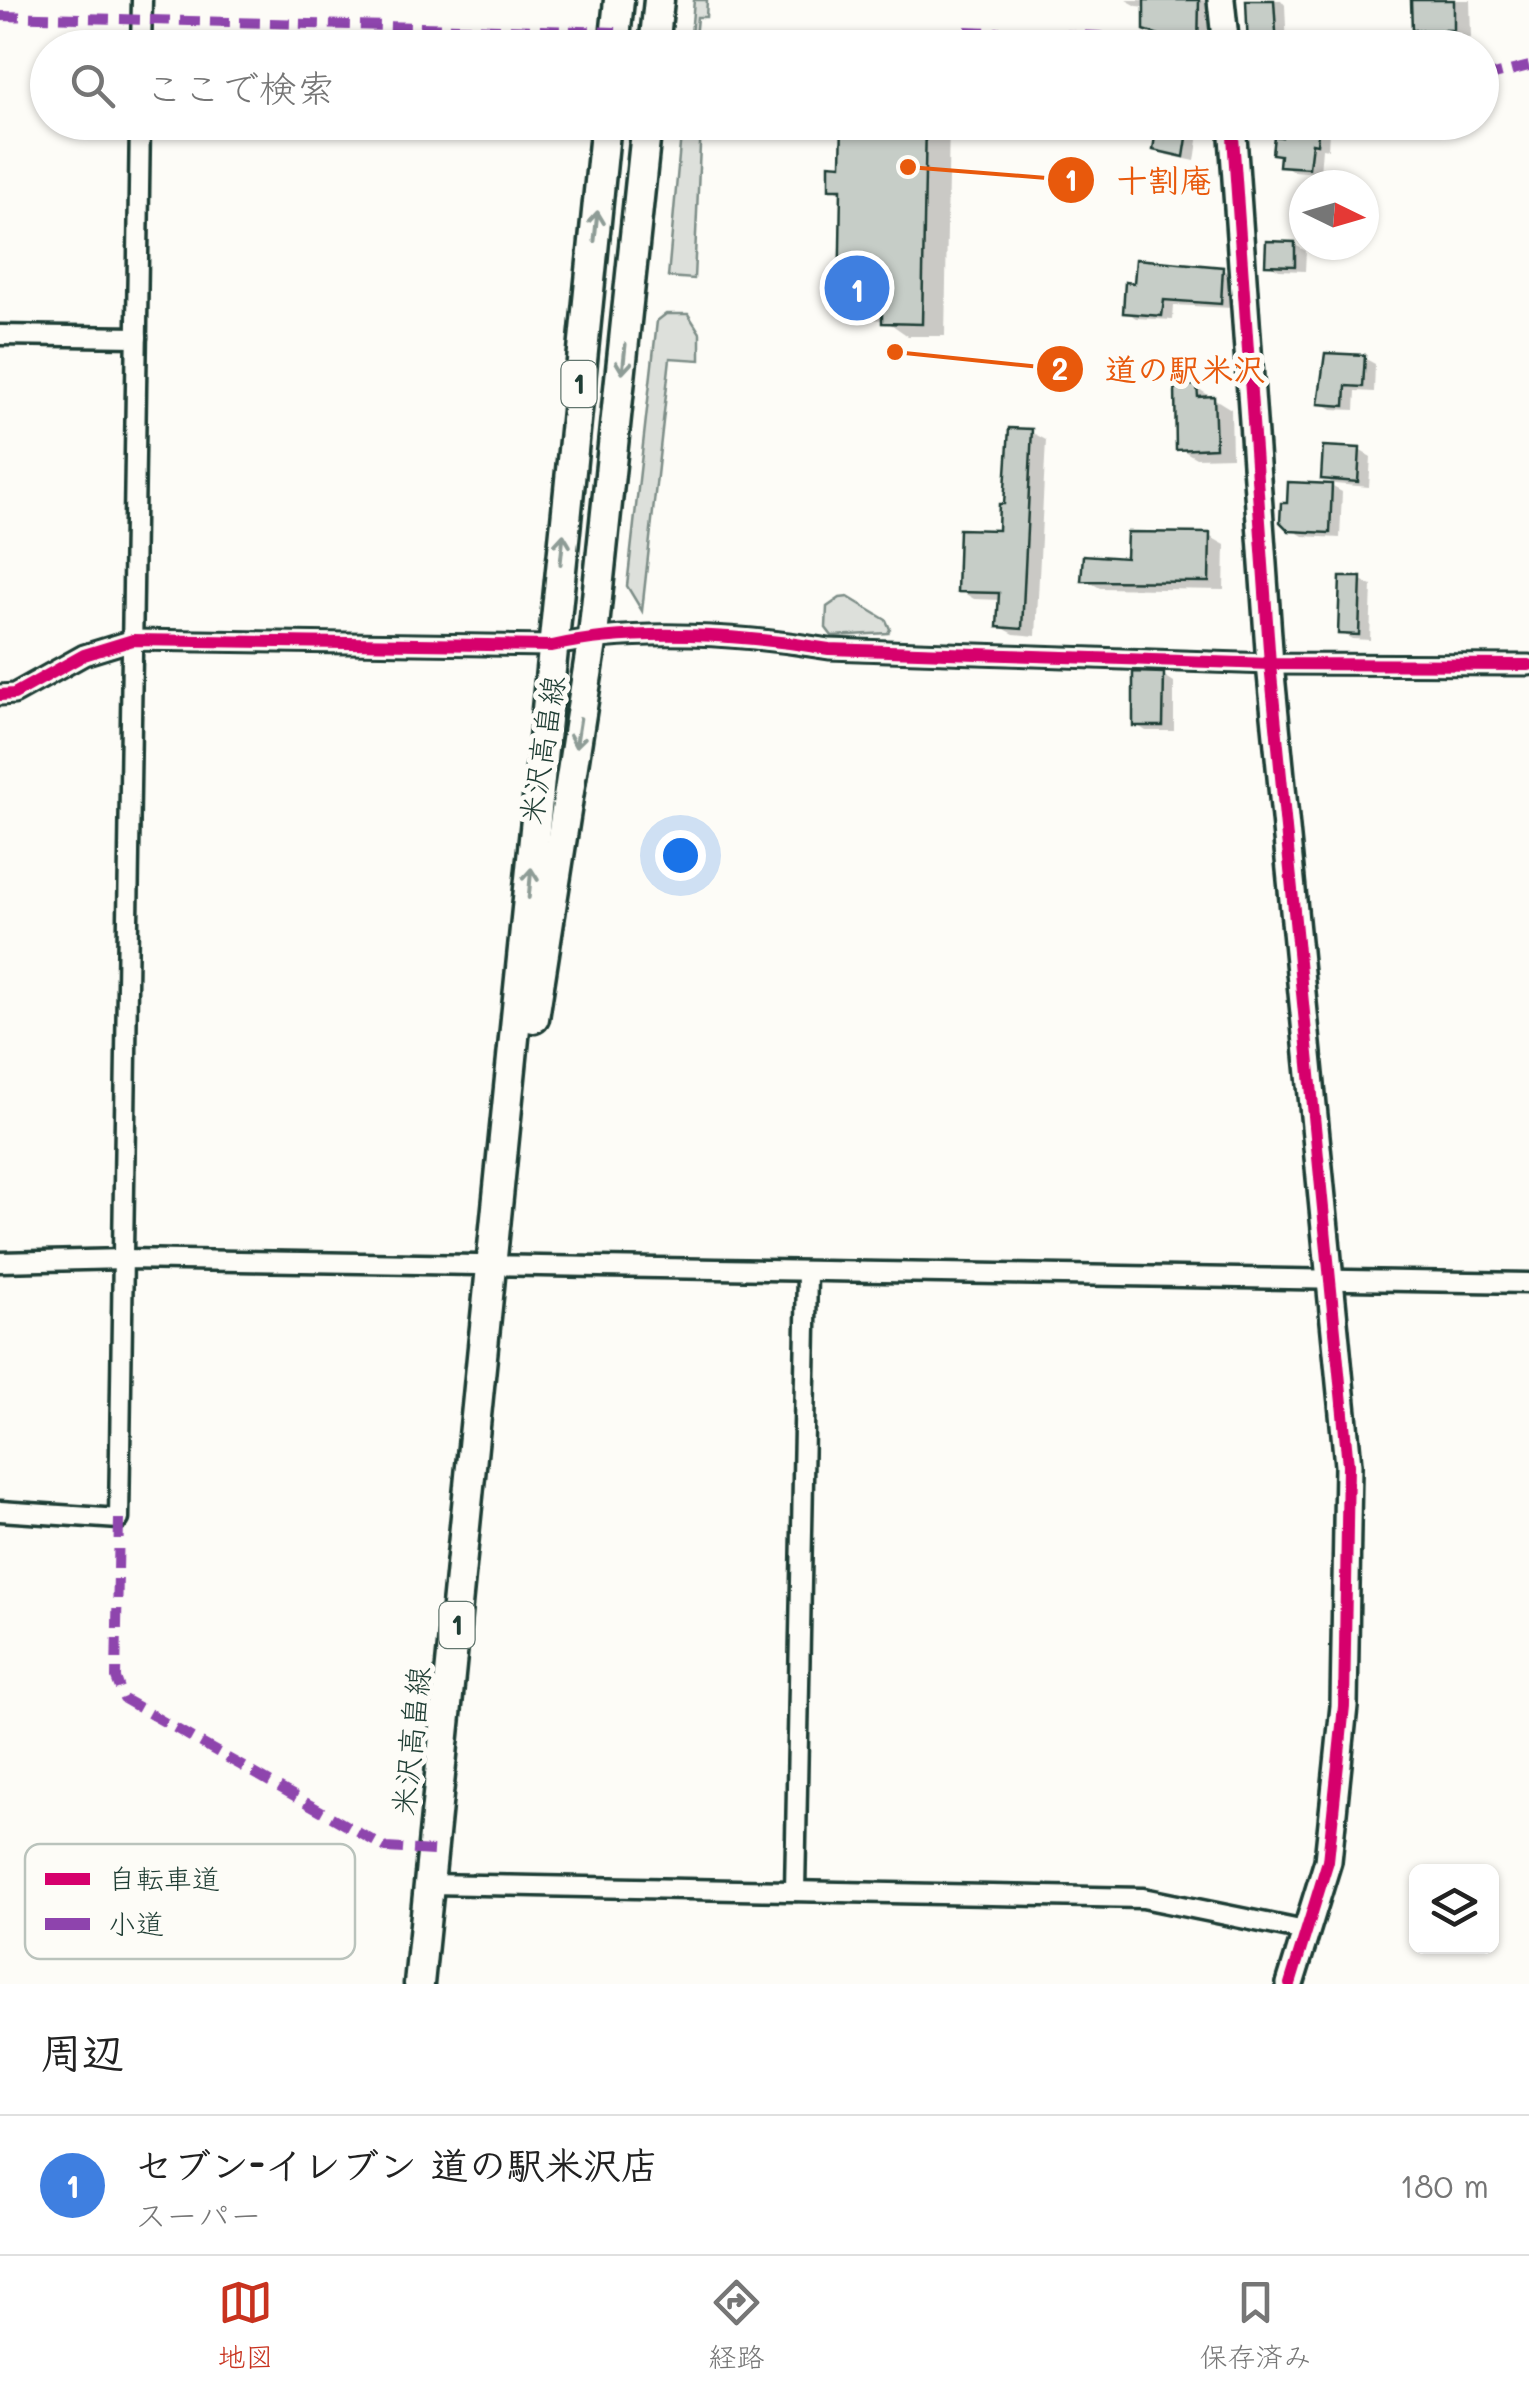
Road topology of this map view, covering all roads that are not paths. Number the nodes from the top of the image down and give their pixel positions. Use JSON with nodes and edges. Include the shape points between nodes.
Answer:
{"nodes":[{"id":1,"x":142,"y":0,"type":"edge"},
{"id":2,"x":619,"y":0,"type":"edge"},
{"id":3,"x":659,"y":0,"type":"edge"},
{"id":4,"x":1222,"y":0,"type":"edge"},
{"id":5,"x":141,"y":30,"type":"edge"},
{"id":6,"x":616,"y":30,"type":"edge"},
{"id":7,"x":656,"y":30,"type":"edge"},
{"id":8,"x":1224,"y":30,"type":"edge"},
{"id":9,"x":140,"y":140,"type":"edge"},
{"id":10,"x":604,"y":140,"type":"edge"},
{"id":11,"x":645,"y":140,"type":"edge"},
{"id":12,"x":1233,"y":140,"type":"edge"},
{"id":13,"x":0,"y":335,"type":"edge"},
{"id":14,"x":137,"y":337,"type":"junction"},
{"id":15,"x":594,"y":636,"type":"junction"},
{"id":16,"x":134,"y":640,"type":"junction"},
{"id":17,"x":552,"y":646,"type":"junction"},
{"id":18,"x":1270,"y":664,"type":"junction"},
{"id":19,"x":1529,"y":665,"type":"edge"},
{"id":20,"x":0,"y":696,"type":"edge"},
{"id":21,"x":125,"y":1259,"type":"junction"},
{"id":22,"x":0,"y":1262,"type":"edge"},
{"id":23,"x":493,"y":1266,"type":"junction"},
{"id":24,"x":808,"y":1273,"type":"junction"},
{"id":25,"x":1330,"y":1280,"type":"junction"},
{"id":26,"x":1529,"y":1283,"type":"edge"},
{"id":27,"x":0,"y":1512,"type":"edge"},
{"id":28,"x":430,"y":1884,"type":"junction"},
{"id":29,"x":796,"y":1891,"type":"junction"},
{"id":30,"x":1305,"y":1931,"type":"junction"},
{"id":31,"x":420,"y":1984,"type":"edge"},
{"id":32,"x":1290,"y":1984,"type":"edge"}],
"edges":[{"from":1,"to":5,"type":"street"},
{"from":2,"to":6,"type":"main road"},
{"from":3,"to":7,"type":"main road"},
{"from":4,"to":8,"type":"street"},
{"from":9,"to":14,"type":"street"},
{"from":17,"to":10,"type":"main road","name":"米沢高畠線","number":"1","one_way":true},
{"from":11,"to":15,"type":"main road","name":"米沢高畠線","number":"1","one_way":true},
{"from":12,"to":18,"type":"street"},
{"from":13,"to":14,"type":"street"},
{"from":14,"to":16,"type":"street"},
{"from":15,"to":17,"type":"street"},
{"from":15,"to":18,"type":"street","via":[[766,638],[830,649]]},
{"from":15,"to":23,"type":"main road","name":"米沢高畠線","number":"1","one_way":true},
{"from":16,"to":17,"type":"street"},
{"from":16,"to":20,"type":"street","via":[[84,655]]},
{"from":16,"to":21,"type":"street"},
{"from":23,"to":17,"type":"main road","name":"米沢高畠線","number":"1","one_way":true},
{"from":18,"to":19,"type":"street"},
{"from":18,"to":25,"type":"street"},
{"from":21,"to":22,"type":"street"},
{"from":21,"to":23,"type":"street"},
{"from":21,"to":27,"type":"street","via":[[119,1519]]},
{"from":23,"to":24,"type":"street"},
{"from":23,"to":28,"type":"main road","name":"米沢高畠線","number":"1"},
{"from":24,"to":25,"type":"street"},
{"from":24,"to":29,"type":"street"},
{"from":25,"to":26,"type":"street"},
{"from":25,"to":30,"type":"street","via":[[1348,1465],[1344,1706],[1328,1861]]},
{"from":28,"to":29,"type":"street"},
{"from":28,"to":31,"type":"main road","name":"米沢高畠線","number":"1"},
{"from":29,"to":30,"type":"street","via":[[1142,1898]]},
{"from":30,"to":32,"type":"street"}]}
